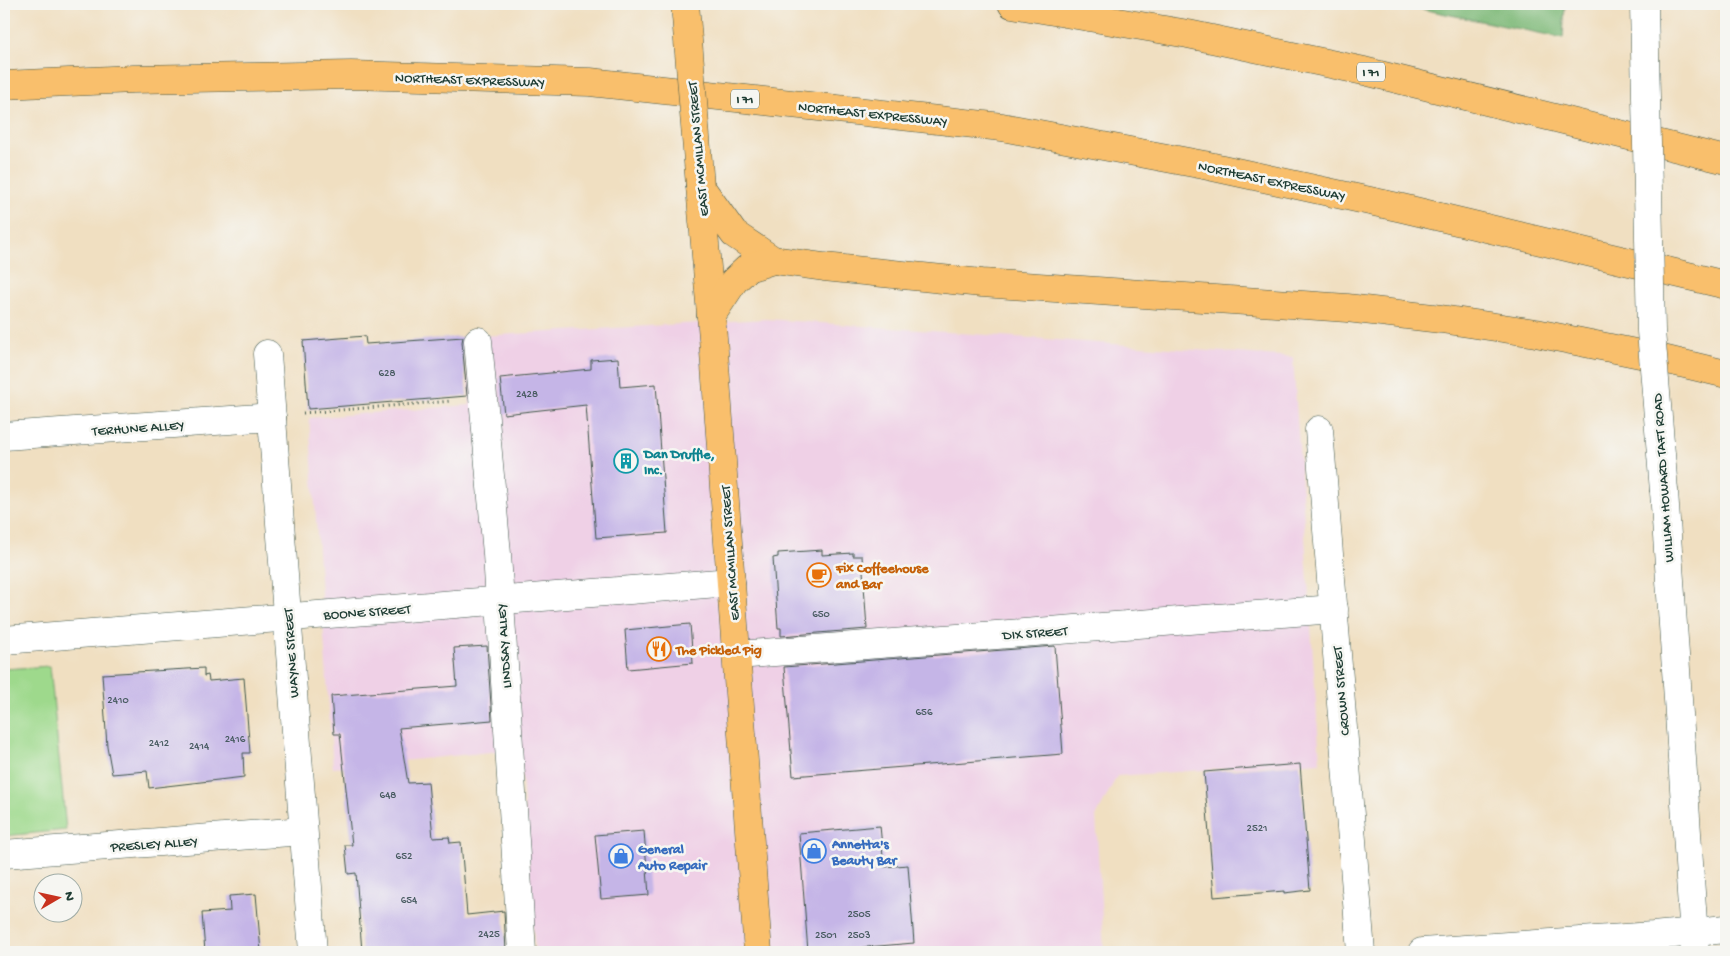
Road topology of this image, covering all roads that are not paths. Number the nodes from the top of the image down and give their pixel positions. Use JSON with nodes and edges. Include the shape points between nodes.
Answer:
{"nodes":[{"id":1,"x":686,"y":4,"type":"edge"},
{"id":2,"x":1012,"y":4,"type":"edge"},
{"id":3,"x":1644,"y":4,"type":"edge"},
{"id":4,"x":4,"y":85,"type":"edge"},
{"id":5,"x":1726,"y":160,"type":"edge"},
{"id":6,"x":700,"y":186,"type":"junction"},
{"id":7,"x":773,"y":260,"type":"junction"},
{"id":8,"x":1726,"y":286,"type":"edge"},
{"id":9,"x":711,"y":316,"type":"junction"},
{"id":10,"x":478,"y":340,"type":"dead end"},
{"id":11,"x":267,"y":354,"type":"dead end"},
{"id":12,"x":1726,"y":374,"type":"edge"},
{"id":13,"x":272,"y":417,"type":"junction"},
{"id":14,"x":1320,"y":430,"type":"dead end"},
{"id":15,"x":4,"y":436,"type":"edge"},
{"id":16,"x":731,"y":582,"type":"junction"},
{"id":17,"x":500,"y":601,"type":"junction"},
{"id":18,"x":1334,"y":609,"type":"junction"},
{"id":19,"x":288,"y":617,"type":"junction"},
{"id":20,"x":4,"y":640,"type":"edge"},
{"id":21,"x":737,"y":655,"type":"junction"},
{"id":22,"x":303,"y":831,"type":"junction"},
{"id":23,"x":4,"y":854,"type":"edge"},
{"id":24,"x":1726,"y":930,"type":"edge"},
{"id":25,"x":1694,"y":942,"type":"edge"},
{"id":26,"x":313,"y":952,"type":"edge"},
{"id":27,"x":522,"y":952,"type":"edge"},
{"id":28,"x":758,"y":952,"type":"edge"},
{"id":29,"x":1361,"y":952,"type":"edge"},
{"id":30,"x":1422,"y":952,"type":"edge"}],
"edges":[{"from":1,"to":6,"type":"main road","name":"EAST MCMILLAN STREET","bridge":true},
{"from":2,"to":5,"type":"main road","number":"I 71","via":[[1188,34],[1364,71]]},
{"from":3,"to":25,"type":"street","name":"WILLIAM HOWARD TAFT ROAD","bridge":true,"via":[[1651,331]]},
{"from":4,"to":8,"type":"main road","name":"NORTHEAST EXPRESSWAY","number":"I 71","via":[[351,75],[590,82],[1002,127],[1204,165],[1392,206]]},
{"from":6,"to":7,"type":"main road","via":[[734,234]]},
{"from":6,"to":9,"type":"main road","name":"EAST MCMILLAN STREET"},
{"from":7,"to":9,"type":"main road","via":[[748,268],[734,282]]},
{"from":7,"to":12,"type":"main road","via":[[973,282],[1347,308],[1441,319],[1536,333]]},
{"from":9,"to":16,"type":"main road","name":"EAST MCMILLAN STREET"},
{"from":10,"to":17,"type":"street","name":"LINDSAY ALLEY"},
{"from":11,"to":13,"type":"street","name":"WAYNE STREET"},
{"from":13,"to":15,"type":"street","name":"TERHUNE ALLEY"},
{"from":13,"to":19,"type":"street","name":"WAYNE STREET"},
{"from":14,"to":18,"type":"street","name":"CROWN STREET"},
{"from":16,"to":17,"type":"street","name":"BOONE STREET"},
{"from":16,"to":21,"type":"main road","name":"EAST MCMILLAN STREET"},
{"from":17,"to":19,"type":"street","name":"BOONE STREET"},
{"from":17,"to":27,"type":"street","name":"LINDSAY ALLEY"},
{"from":18,"to":21,"type":"street","name":"DIX STREET"},
{"from":18,"to":29,"type":"street","name":"CROWN STREET"},
{"from":19,"to":20,"type":"street","name":"BOONE STREET"},
{"from":19,"to":22,"type":"street","name":"WAYNE STREET"},
{"from":21,"to":28,"type":"main road","name":"EAST MCMILLAN STREET"},
{"from":22,"to":23,"type":"street","name":"PRESLEY ALLEY"},
{"from":22,"to":26,"type":"street","name":"WAYNE STREET"},
{"from":24,"to":25,"type":"street"},
{"from":25,"to":30,"type":"street"}]}
